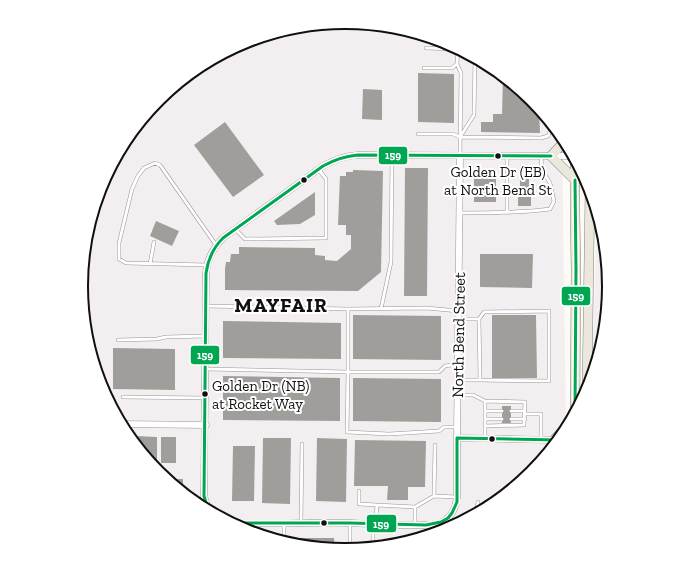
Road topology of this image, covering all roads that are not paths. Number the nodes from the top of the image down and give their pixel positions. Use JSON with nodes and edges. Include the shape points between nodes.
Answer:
{"nodes":[{"id":1,"x":426,"y":48,"type":"dead end"},
{"id":2,"x":442,"y":48,"type":"edge"},
{"id":3,"x":458,"y":56,"type":"edge"},
{"id":4,"x":457,"y":64,"type":"junction"},
{"id":5,"x":475,"y":64,"type":"edge"},
{"id":6,"x":424,"y":68,"type":"dead end"},
{"id":7,"x":550,"y":132,"type":"edge"},
{"id":8,"x":418,"y":134,"type":"dead end"},
{"id":9,"x":460,"y":137,"type":"junction"},
{"id":10,"x":560,"y":146,"type":"edge"},
{"id":11,"x":392,"y":155,"type":"junction"},
{"id":12,"x":460,"y":156,"type":"junction"},
{"id":13,"x":507,"y":156,"type":"junction"},
{"id":14,"x":541,"y":156,"type":"junction"},
{"id":15,"x":551,"y":156,"type":"junction"},
{"id":16,"x":566,"y":156,"type":"edge"},
{"id":17,"x":319,"y":170,"type":"junction"},
{"id":18,"x":575,"y":172,"type":"edge"},
{"id":19,"x":575,"y":180,"type":"junction"},
{"id":20,"x":590,"y":209,"type":"edge"},
{"id":21,"x":460,"y":212,"type":"junction"},
{"id":22,"x":507,"y":213,"type":"junction"},
{"id":23,"x":236,"y":230,"type":"junction"},
{"id":24,"x":154,"y":242,"type":"dead end"},
{"id":25,"x":216,"y":245,"type":"junction"},
{"id":26,"x":150,"y":264,"type":"junction"},
{"id":27,"x":207,"y":265,"type":"junction"},
{"id":28,"x":206,"y":306,"type":"junction"},
{"id":29,"x":348,"y":309,"type":"junction"},
{"id":30,"x":381,"y":309,"type":"junction"},
{"id":31,"x":459,"y":311,"type":"junction"},
{"id":32,"x":459,"y":319,"type":"junction"},
{"id":33,"x":479,"y":319,"type":"junction"},
{"id":34,"x":205,"y":336,"type":"junction"},
{"id":35,"x":118,"y":340,"type":"dead end"},
{"id":36,"x":458,"y":364,"type":"junction"},
{"id":37,"x":588,"y":368,"type":"edge"},
{"id":38,"x":205,"y":369,"type":"junction"},
{"id":39,"x":348,"y":372,"type":"junction"},
{"id":40,"x":458,"y":380,"type":"junction"},
{"id":41,"x":480,"y":380,"type":"junction"},
{"id":42,"x":458,"y":395,"type":"junction"},
{"id":43,"x":123,"y":397,"type":"dead end"},
{"id":44,"x":205,"y":398,"type":"junction"},
{"id":45,"x":575,"y":400,"type":"edge"},
{"id":46,"x":485,"y":401,"type":"junction"},
{"id":47,"x":485,"y":411,"type":"junction"},
{"id":48,"x":502,"y":411,"type":"dead end"},
{"id":49,"x":511,"y":411,"type":"dead end"},
{"id":50,"x":525,"y":412,"type":"junction"},
{"id":51,"x":485,"y":419,"type":"junction"},
{"id":52,"x":502,"y":419,"type":"dead end"},
{"id":53,"x":511,"y":419,"type":"dead end"},
{"id":54,"x":524,"y":419,"type":"junction"},
{"id":55,"x":128,"y":424,"type":"edge"},
{"id":56,"x":206,"y":425,"type":"junction"},
{"id":57,"x":485,"y":426,"type":"junction"},
{"id":58,"x":457,"y":427,"type":"junction"},
{"id":59,"x":457,"y":438,"type":"junction"},
{"id":60,"x":485,"y":439,"type":"junction"},
{"id":61,"x":541,"y":440,"type":"junction"},
{"id":62,"x":549,"y":441,"type":"edge"},
{"id":63,"x":302,"y":444,"type":"dead end"},
{"id":64,"x":435,"y":445,"type":"dead end"},
{"id":65,"x":359,"y":491,"type":"dead end"},
{"id":66,"x":434,"y":496,"type":"junction"},
{"id":67,"x":458,"y":497,"type":"junction"},
{"id":68,"x":205,"y":502,"type":"edge"},
{"id":69,"x":478,"y":502,"type":"dead end"},
{"id":70,"x":377,"y":505,"type":"junction"},
{"id":71,"x":477,"y":506,"type":"edge"},
{"id":72,"x":415,"y":507,"type":"junction"},
{"id":73,"x":450,"y":515,"type":"junction"},
{"id":74,"x":453,"y":518,"type":"edge"},
{"id":75,"x":246,"y":523,"type":"edge"},
{"id":76,"x":284,"y":523,"type":"junction"},
{"id":77,"x":302,"y":523,"type":"junction"},
{"id":78,"x":350,"y":523,"type":"junction"},
{"id":79,"x":373,"y":524,"type":"junction"},
{"id":80,"x":415,"y":525,"type":"junction"},
{"id":81,"x":284,"y":536,"type":"edge"},
{"id":82,"x":373,"y":541,"type":"edge"},
{"id":83,"x":350,"y":543,"type":"edge"}],
"edges":[{"from":1,"to":2,"type":"lane"},
{"from":3,"to":4,"type":"lane"},
{"from":4,"to":6,"type":"lane","via":[[452,68]]},
{"from":4,"to":9,"type":"lane","via":[[461,73]]},
{"from":5,"to":9,"type":"lane","via":[[474,115]]},
{"from":7,"to":9,"type":"lane","via":[[548,136],[541,138]]},
{"from":8,"to":9,"type":"lane","via":[[452,134]]},
{"from":9,"to":12,"type":"lane"},
{"from":10,"to":15,"type":"main road"},
{"from":11,"to":12,"type":"street"},
{"from":11,"to":17,"type":"street","via":[[346,156],[332,161]]},
{"from":11,"to":30,"type":"lane","via":[[391,262]]},
{"from":12,"to":13,"type":"street"},
{"from":12,"to":21,"type":"street","name":"North Bend Street"},
{"from":13,"to":14,"type":"street"},
{"from":13,"to":22,"type":"lane"},
{"from":14,"to":15,"type":"street"},
{"from":14,"to":22,"type":"lane","via":[[542,170],[550,183],[554,201],[550,209]]},
{"from":15,"to":16,"type":"street"},
{"from":15,"to":19,"type":"main road"},
{"from":17,"to":23,"type":"street"},
{"from":17,"to":23,"type":"lane","via":[[326,179],[326,238],[245,239]]},
{"from":18,"to":19,"type":"main road"},
{"from":19,"to":45,"type":"main road"},
{"from":20,"to":37,"type":"main road"},
{"from":21,"to":22,"type":"lane"},
{"from":21,"to":31,"type":"street","name":"North Bend Street"},
{"from":23,"to":25,"type":"street"},
{"from":24,"to":26,"type":"lane"},
{"from":25,"to":26,"type":"lane","via":[[164,170],[155,163],[144,168],[132,189],[119,243],[119,259],[126,263]]},
{"from":25,"to":27,"type":"street"},
{"from":26,"to":27,"type":"lane"},
{"from":27,"to":28,"type":"street"},
{"from":28,"to":29,"type":"lane"},
{"from":28,"to":34,"type":"street"},
{"from":29,"to":30,"type":"lane"},
{"from":29,"to":39,"type":"lane"},
{"from":30,"to":31,"type":"lane","via":[[426,308]]},
{"from":31,"to":32,"type":"street","name":"North Bend Street"},
{"from":32,"to":33,"type":"lane"},
{"from":32,"to":36,"type":"street","name":"North Bend Street"},
{"from":33,"to":41,"type":"lane"},
{"from":33,"to":41,"type":"lane","via":[[484,312],[549,311],[549,381]]},
{"from":34,"to":35,"type":"lane"},
{"from":34,"to":38,"type":"street"},
{"from":36,"to":39,"type":"lane","via":[[445,366],[439,372]]},
{"from":36,"to":40,"type":"street","name":"North Bend Street"},
{"from":38,"to":39,"type":"lane"},
{"from":38,"to":44,"type":"street"},
{"from":39,"to":58,"type":"lane","via":[[347,432],[396,434],[439,432],[444,427]]},
{"from":40,"to":41,"type":"lane"},
{"from":40,"to":42,"type":"street","name":"North Bend Street"},
{"from":42,"to":46,"type":"lane","via":[[473,395]]},
{"from":42,"to":58,"type":"street","name":"North Bend Street"},
{"from":43,"to":44,"type":"lane"},
{"from":44,"to":56,"type":"street"},
{"from":46,"to":47,"type":"lane"},
{"from":46,"to":50,"type":"lane","via":[[525,402]]},
{"from":47,"to":48,"type":"lane"},
{"from":47,"to":51,"type":"lane"},
{"from":49,"to":50,"type":"lane"},
{"from":50,"to":54,"type":"lane"},
{"from":50,"to":61,"type":"lane","via":[[541,414]]},
{"from":51,"to":52,"type":"lane"},
{"from":51,"to":57,"type":"lane"},
{"from":53,"to":54,"type":"lane"},
{"from":54,"to":57,"type":"lane","via":[[524,425]]},
{"from":55,"to":56,"type":"street"},
{"from":56,"to":68,"type":"street"},
{"from":57,"to":60,"type":"lane"},
{"from":58,"to":59,"type":"street","name":"North Bend Street"},
{"from":59,"to":60,"type":"street"},
{"from":59,"to":67,"type":"street","name":"North Bend Street"},
{"from":60,"to":61,"type":"street"},
{"from":61,"to":62,"type":"street"},
{"from":63,"to":77,"type":"lane"},
{"from":64,"to":66,"type":"lane"},
{"from":65,"to":70,"type":"lane","via":[[359,504]]},
{"from":66,"to":67,"type":"lane"},
{"from":66,"to":72,"type":"lane"},
{"from":67,"to":73,"type":"street","name":"North Bend Street"},
{"from":69,"to":71,"type":"lane"},
{"from":70,"to":72,"type":"lane"},
{"from":70,"to":79,"type":"lane"},
{"from":72,"to":80,"type":"lane"},
{"from":73,"to":74,"type":"lane"},
{"from":73,"to":80,"type":"street","via":[[435,524]]},
{"from":75,"to":76,"type":"street"},
{"from":76,"to":77,"type":"street"},
{"from":76,"to":81,"type":"lane"},
{"from":77,"to":78,"type":"street"},
{"from":78,"to":79,"type":"street"},
{"from":78,"to":83,"type":"lane"},
{"from":79,"to":80,"type":"street"},
{"from":79,"to":82,"type":"lane"}]}
